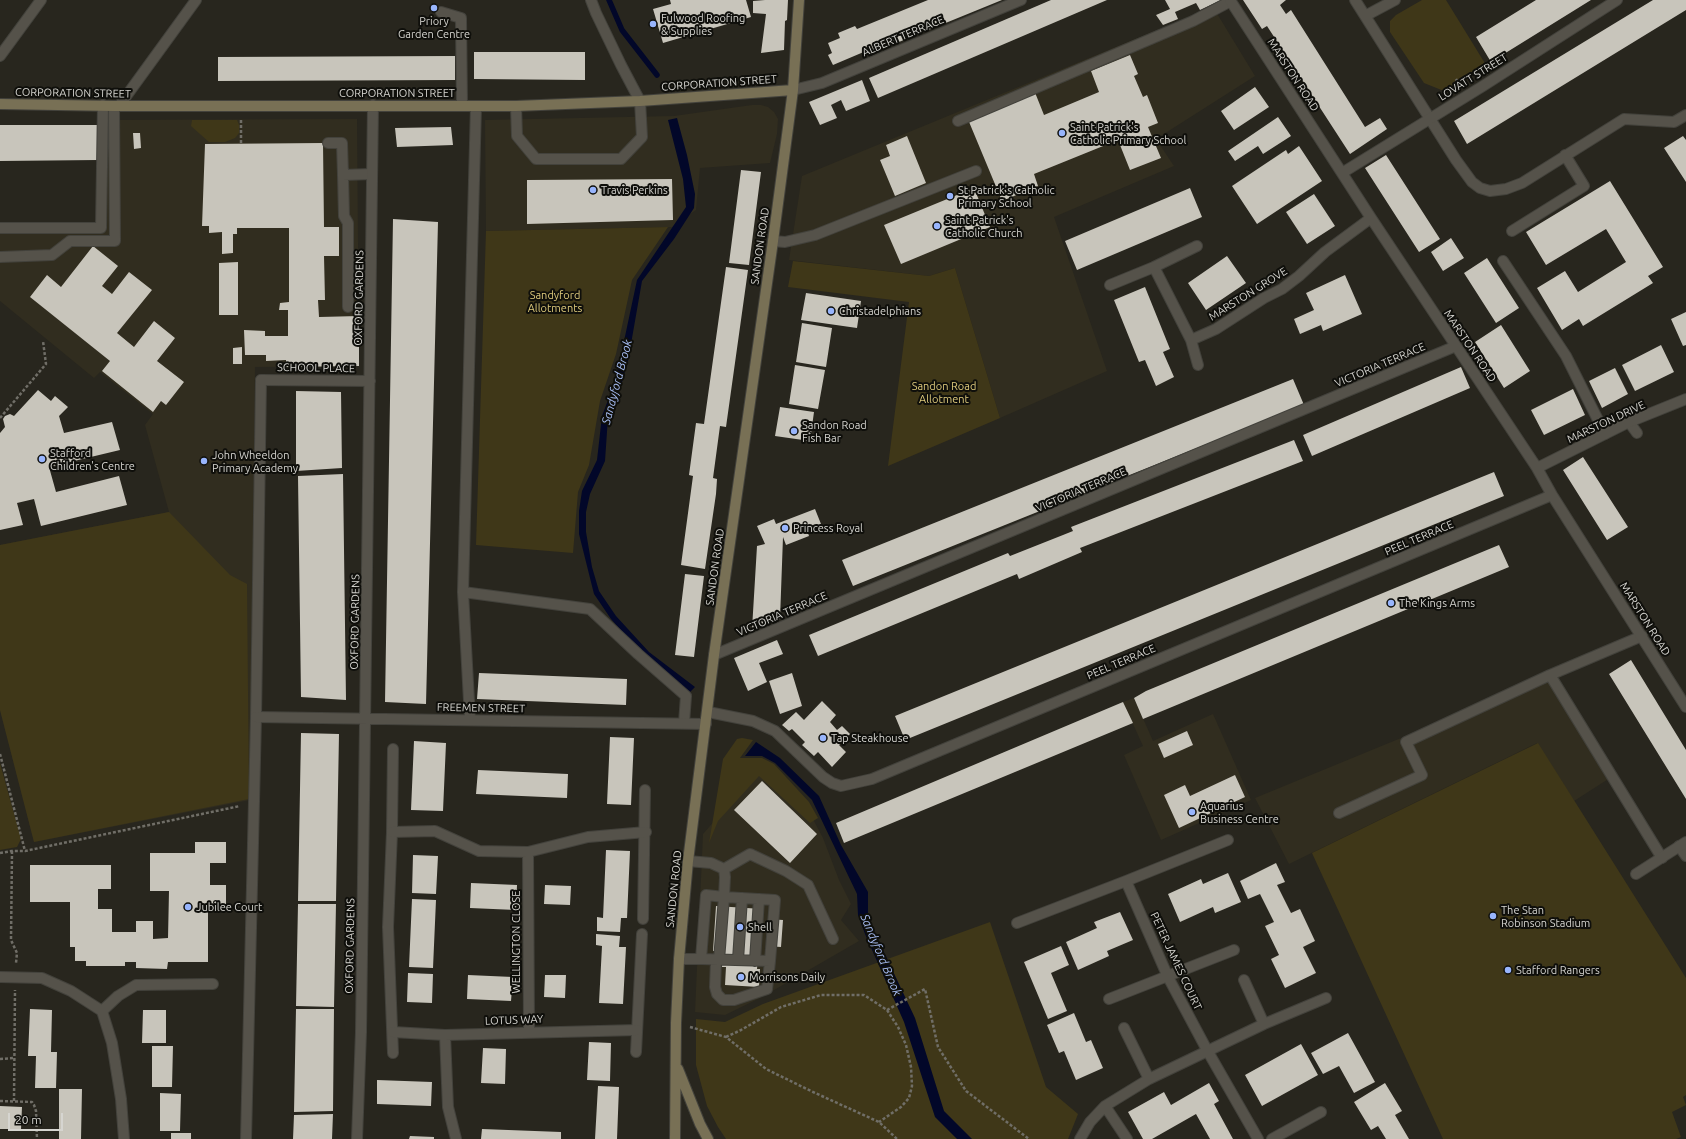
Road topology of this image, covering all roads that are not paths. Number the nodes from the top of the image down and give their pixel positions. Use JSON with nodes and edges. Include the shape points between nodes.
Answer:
{"nodes":[{"id":1,"x":41,"y":0,"type":"edge"},
{"id":2,"x":196,"y":0,"type":"edge"},
{"id":3,"x":591,"y":0,"type":"edge"},
{"id":4,"x":799,"y":0,"type":"edge"},
{"id":5,"x":1021,"y":0,"type":"edge"},
{"id":6,"x":1355,"y":0,"type":"edge"},
{"id":7,"x":1395,"y":0,"type":"edge"},
{"id":8,"x":1617,"y":0,"type":"edge"},
{"id":9,"x":1231,"y":1,"type":"edge"},
{"id":10,"x":441,"y":12,"type":"dead end"},
{"id":11,"x":1366,"y":16,"type":"junction"},
{"id":12,"x":0,"y":56,"type":"edge"},
{"id":13,"x":792,"y":90,"type":"junction"},
{"id":14,"x":640,"y":101,"type":"junction"},
{"id":15,"x":0,"y":104,"type":"edge"},
{"id":16,"x":103,"y":105,"type":"junction"},
{"id":17,"x":373,"y":105,"type":"junction"},
{"id":18,"x":116,"y":106,"type":"junction"},
{"id":19,"x":462,"y":106,"type":"junction"},
{"id":20,"x":476,"y":106,"type":"junction"},
{"id":21,"x":516,"y":106,"type":"junction"},
{"id":22,"x":1686,"y":115,"type":"edge"},
{"id":23,"x":1429,"y":119,"type":"junction"},
{"id":24,"x":958,"y":121,"type":"dead end"},
{"id":25,"x":328,"y":143,"type":"dead end"},
{"id":26,"x":1565,"y":155,"type":"junction"},
{"id":27,"x":976,"y":171,"type":"dead end"},
{"id":28,"x":1342,"y":173,"type":"junction"},
{"id":29,"x":372,"y":174,"type":"junction"},
{"id":30,"x":343,"y":176,"type":"junction"},
{"id":31,"x":1371,"y":218,"type":"junction"},
{"id":32,"x":0,"y":228,"type":"edge"},
{"id":33,"x":1512,"y":231,"type":"dead end"},
{"id":34,"x":773,"y":241,"type":"junction"},
{"id":35,"x":1197,"y":246,"type":"dead end"},
{"id":36,"x":0,"y":258,"type":"edge"},
{"id":37,"x":1503,"y":261,"type":"dead end"},
{"id":38,"x":1154,"y":267,"type":"junction"},
{"id":39,"x":1110,"y":285,"type":"dead end"},
{"id":40,"x":348,"y":307,"type":"dead end"},
{"id":41,"x":1191,"y":340,"type":"junction"},
{"id":42,"x":1456,"y":346,"type":"junction"},
{"id":43,"x":1198,"y":365,"type":"dead end"},
{"id":44,"x":370,"y":381,"type":"junction"},
{"id":45,"x":1686,"y":399,"type":"edge"},
{"id":46,"x":1629,"y":422,"type":"junction"},
{"id":47,"x":1637,"y":433,"type":"dead end"},
{"id":48,"x":1605,"y":434,"type":"junction"},
{"id":49,"x":1537,"y":468,"type":"junction"},
{"id":50,"x":1552,"y":495,"type":"junction"},
{"id":51,"x":463,"y":592,"type":"junction"},
{"id":52,"x":1642,"y":636,"type":"junction"},
{"id":53,"x":714,"y":656,"type":"junction"},
{"id":54,"x":1550,"y":675,"type":"junction"},
{"id":55,"x":1686,"y":707,"type":"edge"},
{"id":56,"x":708,"y":712,"type":"junction"},
{"id":57,"x":256,"y":717,"type":"junction"},
{"id":58,"x":365,"y":718,"type":"junction"},
{"id":59,"x":470,"y":720,"type":"junction"},
{"id":60,"x":684,"y":723,"type":"junction"},
{"id":61,"x":706,"y":724,"type":"junction"},
{"id":62,"x":393,"y":749,"type":"dead end"},
{"id":63,"x":645,"y":790,"type":"dead end"},
{"id":64,"x":1339,"y":813,"type":"dead end"},
{"id":65,"x":392,"y":832,"type":"junction"},
{"id":66,"x":646,"y":832,"type":"junction"},
{"id":67,"x":1228,"y":840,"type":"dead end"},
{"id":68,"x":1683,"y":844,"type":"edge"},
{"id":69,"x":528,"y":852,"type":"junction"},
{"id":70,"x":1686,"y":856,"type":"edge"},
{"id":71,"x":1662,"y":858,"type":"junction"},
{"id":72,"x":688,"y":861,"type":"junction"},
{"id":73,"x":724,"y":869,"type":"junction"},
{"id":74,"x":1636,"y":874,"type":"dead end"},
{"id":75,"x":1126,"y":881,"type":"junction"},
{"id":76,"x":724,"y":897,"type":"junction"},
{"id":77,"x":742,"y":898,"type":"junction"},
{"id":78,"x":759,"y":899,"type":"junction"},
{"id":79,"x":643,"y":919,"type":"dead end"},
{"id":80,"x":1017,"y":923,"type":"dead end"},
{"id":81,"x":642,"y":934,"type":"dead end"},
{"id":82,"x":833,"y":939,"type":"dead end"},
{"id":83,"x":1234,"y":950,"type":"dead end"},
{"id":84,"x":679,"y":959,"type":"junction"},
{"id":85,"x":701,"y":959,"type":"junction"},
{"id":86,"x":718,"y":960,"type":"junction"},
{"id":87,"x":738,"y":960,"type":"junction"},
{"id":88,"x":755,"y":961,"type":"junction"},
{"id":89,"x":770,"y":961,"type":"junction"},
{"id":90,"x":0,"y":977,"type":"edge"},
{"id":91,"x":1168,"y":977,"type":"junction"},
{"id":92,"x":1244,"y":980,"type":"dead end"},
{"id":93,"x":213,"y":984,"type":"dead end"},
{"id":94,"x":1326,"y":998,"type":"dead end"},
{"id":95,"x":1109,"y":999,"type":"dead end"},
{"id":96,"x":102,"y":1011,"type":"junction"},
{"id":97,"x":1264,"y":1024,"type":"junction"},
{"id":98,"x":1124,"y":1028,"type":"dead end"},
{"id":99,"x":637,"y":1030,"type":"junction"},
{"id":100,"x":392,"y":1032,"type":"junction"},
{"id":101,"x":529,"y":1032,"type":"junction"},
{"id":102,"x":445,"y":1035,"type":"junction"},
{"id":103,"x":1207,"y":1050,"type":"junction"},
{"id":104,"x":636,"y":1052,"type":"dead end"},
{"id":105,"x":393,"y":1053,"type":"dead end"},
{"id":106,"x":676,"y":1063,"type":"junction"},
{"id":107,"x":1149,"y":1079,"type":"junction"},
{"id":108,"x":1106,"y":1106,"type":"junction"},
{"id":109,"x":1322,"y":1112,"type":"dead end"},
{"id":110,"x":124,"y":1139,"type":"edge"},
{"id":111,"x":246,"y":1139,"type":"edge"},
{"id":112,"x":357,"y":1139,"type":"edge"},
{"id":113,"x":456,"y":1139,"type":"edge"},
{"id":114,"x":675,"y":1139,"type":"edge"},
{"id":115,"x":708,"y":1139,"type":"edge"},
{"id":116,"x":1080,"y":1139,"type":"edge"},
{"id":117,"x":1127,"y":1139,"type":"edge"},
{"id":118,"x":1258,"y":1139,"type":"edge"},
{"id":119,"x":1272,"y":1139,"type":"edge"}],
"edges":[{"from":1,"to":12,"type":"street"},
{"from":2,"to":18,"type":"street"},
{"from":3,"to":14,"type":"street"},
{"from":4,"to":13,"type":"main road","name":"SANDON ROAD"},
{"from":5,"to":13,"type":"street","name":"ALBERT TERRACE","via":[[822,83]]},
{"from":6,"to":11,"type":"street"},
{"from":7,"to":11,"type":"street"},
{"from":8,"to":23,"type":"street","name":"LOVATT STREET"},
{"from":9,"to":24,"type":"street","via":[[1193,21]]},
{"from":9,"to":28,"type":"street","name":"MARSTON ROAD"},
{"from":10,"to":19,"type":"street","via":[[461,18]]},
{"from":11,"to":23,"type":"street"},
{"from":13,"to":14,"type":"main road","name":"CORPORATION STREET"},
{"from":13,"to":34,"type":"main road","name":"SANDON ROAD"},
{"from":14,"to":21,"type":"main road","name":"CORPORATION STREET"},
{"from":14,"to":21,"type":"street","via":[[642,137],[621,159],[536,159],[517,136]]},
{"from":15,"to":16,"type":"main road","name":"CORPORATION STREET"},
{"from":16,"to":18,"type":"main road","name":"CORPORATION STREET"},
{"from":16,"to":32,"type":"street","via":[[101,228]]},
{"from":17,"to":18,"type":"main road","name":"CORPORATION STREET"},
{"from":17,"to":19,"type":"main road","name":"CORPORATION STREET"},
{"from":17,"to":29,"type":"street","name":"OXFORD GARDENS"},
{"from":18,"to":36,"type":"street","via":[[115,241],[70,241],[52,255]]},
{"from":19,"to":20,"type":"main road","name":"CORPORATION STREET"},
{"from":20,"to":21,"type":"main road","name":"CORPORATION STREET"},
{"from":20,"to":51,"type":"street"},
{"from":22,"to":26,"type":"street","via":[[1674,122],[1624,119]]},
{"from":23,"to":26,"type":"street","via":[[1472,182],[1490,191],[1522,183]]},
{"from":23,"to":28,"type":"street","name":"LOVATT STREET"},
{"from":25,"to":30,"type":"street","via":[[342,142]]},
{"from":26,"to":33,"type":"street","via":[[1584,186]]},
{"from":27,"to":34,"type":"street","via":[[815,235],[785,242]]},
{"from":28,"to":31,"type":"street","name":"MARSTON ROAD"},
{"from":29,"to":30,"type":"street"},
{"from":29,"to":44,"type":"street","name":"OXFORD GARDENS"},
{"from":30,"to":40,"type":"street","via":[[344,216],[348,223]]},
{"from":31,"to":41,"type":"street","name":"MARSTON GROVE","via":[[1325,252],[1282,289],[1216,329]]},
{"from":31,"to":42,"type":"street","name":"MARSTON ROAD"},
{"from":34,"to":53,"type":"main road","name":"SANDON ROAD"},
{"from":35,"to":38,"type":"street"},
{"from":37,"to":48,"type":"street","via":[[1566,356]]},
{"from":38,"to":39,"type":"street"},
{"from":38,"to":41,"type":"street"},
{"from":41,"to":43,"type":"street"},
{"from":42,"to":49,"type":"street","name":"MARSTON ROAD"},
{"from":42,"to":53,"type":"street","name":"VICTORIA TERRACE"},
{"from":44,"to":57,"type":"street","name":"SCHOOL PLACE","via":[[261,380]]},
{"from":44,"to":58,"type":"street","name":"OXFORD GARDENS"},
{"from":45,"to":46,"type":"street","name":"MARSTON DRIVE"},
{"from":46,"to":47,"type":"street"},
{"from":46,"to":48,"type":"street","name":"MARSTON DRIVE"},
{"from":48,"to":49,"type":"street","name":"MARSTON DRIVE"},
{"from":49,"to":50,"type":"street","name":"MARSTON ROAD"},
{"from":50,"to":52,"type":"street","name":"MARSTON ROAD"},
{"from":50,"to":56,"type":"street","name":"PEEL TERRACE","via":[[872,779],[841,786],[832,783],[775,731],[753,721]]},
{"from":51,"to":59,"type":"street"},
{"from":51,"to":60,"type":"street","via":[[590,609],[686,696]]},
{"from":52,"to":54,"type":"street"},
{"from":52,"to":55,"type":"street","name":"MARSTON ROAD"},
{"from":53,"to":56,"type":"main road","name":"SANDON ROAD"},
{"from":54,"to":64,"type":"street","via":[[1406,742],[1422,775]]},
{"from":54,"to":71,"type":"street"},
{"from":56,"to":61,"type":"main road","name":"SANDON ROAD"},
{"from":57,"to":58,"type":"street","name":"FREEMEN STREET"},
{"from":57,"to":111,"type":"street"},
{"from":58,"to":59,"type":"street","name":"FREEMEN STREET"},
{"from":58,"to":112,"type":"street","name":"OXFORD GARDENS"},
{"from":59,"to":60,"type":"street","name":"FREEMEN STREET"},
{"from":60,"to":61,"type":"street","name":"FREEMEN STREET"},
{"from":61,"to":72,"type":"main road","name":"SANDON ROAD"},
{"from":62,"to":65,"type":"street"},
{"from":63,"to":66,"type":"street"},
{"from":65,"to":69,"type":"street","via":[[435,831],[479,851]]},
{"from":65,"to":100,"type":"street","via":[[388,927]]},
{"from":66,"to":69,"type":"street","via":[[588,837]]},
{"from":66,"to":79,"type":"street"},
{"from":67,"to":75,"type":"street"},
{"from":68,"to":70,"type":"street"},
{"from":68,"to":71,"type":"street"},
{"from":69,"to":101,"type":"street","name":"WELLINGTON CLOSE"},
{"from":71,"to":74,"type":"street"},
{"from":72,"to":73,"type":"street","via":[[711,863]]},
{"from":72,"to":84,"type":"main road","name":"SANDON ROAD"},
{"from":73,"to":76,"type":"street"},
{"from":73,"to":82,"type":"street","via":[[750,854],[808,885]]},
{"from":75,"to":80,"type":"street"},
{"from":75,"to":91,"type":"street","name":"PETER JAMES COURT"},
{"from":76,"to":77,"type":"street"},
{"from":76,"to":85,"type":"street","via":[[706,895]]},
{"from":76,"to":86,"type":"street"},
{"from":77,"to":78,"type":"street"},
{"from":77,"to":87,"type":"street"},
{"from":78,"to":88,"type":"street"},
{"from":78,"to":89,"type":"street","via":[[775,900]]},
{"from":81,"to":99,"type":"street"},
{"from":83,"to":91,"type":"street"},
{"from":84,"to":85,"type":"street"},
{"from":84,"to":106,"type":"main road","name":"SANDON ROAD"},
{"from":85,"to":86,"type":"street"},
{"from":86,"to":87,"type":"street"},
{"from":86,"to":89,"type":"street","via":[[716,987],[717,994],[723,1000],[734,1000],[767,989]]},
{"from":87,"to":88,"type":"street"},
{"from":88,"to":89,"type":"street"},
{"from":90,"to":96,"type":"street","via":[[42,978],[62,986]]},
{"from":91,"to":95,"type":"street"},
{"from":91,"to":103,"type":"street","name":"PETER JAMES COURT"},
{"from":92,"to":97,"type":"street"},
{"from":93,"to":96,"type":"street","via":[[136,985],[118,996]]},
{"from":94,"to":97,"type":"street"},
{"from":96,"to":110,"type":"street","via":[[112,1043]]},
{"from":97,"to":103,"type":"street"},
{"from":98,"to":107,"type":"street"},
{"from":99,"to":101,"type":"street","name":"LOTUS WAY"},
{"from":99,"to":104,"type":"street"},
{"from":100,"to":102,"type":"street","name":"LOTUS WAY"},
{"from":100,"to":105,"type":"street"},
{"from":101,"to":102,"type":"street","name":"LOTUS WAY"},
{"from":102,"to":113,"type":"street","via":[[448,1107]]},
{"from":103,"to":107,"type":"street"},
{"from":103,"to":118,"type":"street","name":"PETER JAMES COURT"},
{"from":106,"to":114,"type":"main road","name":"SANDON ROAD"},
{"from":106,"to":115,"type":"main road"},
{"from":107,"to":108,"type":"street"},
{"from":108,"to":116,"type":"street","via":[[1090,1122]]},
{"from":108,"to":117,"type":"street"},
{"from":109,"to":119,"type":"street"}]}
